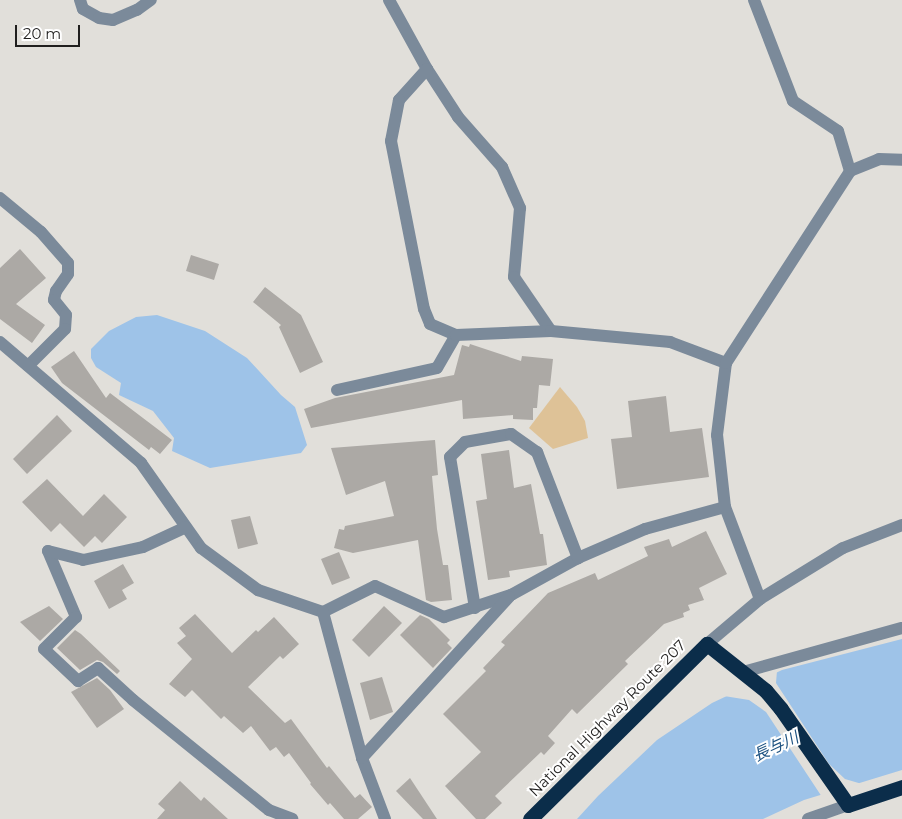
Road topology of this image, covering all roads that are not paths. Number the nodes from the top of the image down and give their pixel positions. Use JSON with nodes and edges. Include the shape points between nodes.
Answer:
{"nodes":[{"id":1,"x":80,"y":0,"type":"edge"},
{"id":2,"x":151,"y":0,"type":"edge"},
{"id":3,"x":389,"y":0,"type":"edge"},
{"id":4,"x":754,"y":0,"type":"edge"},
{"id":5,"x":427,"y":69,"type":"junction"},
{"id":6,"x":902,"y":160,"type":"edge"},
{"id":7,"x":850,"y":171,"type":"junction"},
{"id":8,"x":0,"y":198,"type":"edge"},
{"id":9,"x":551,"y":331,"type":"junction"},
{"id":10,"x":456,"y":335,"type":"junction"},
{"id":11,"x":0,"y":342,"type":"edge"},
{"id":12,"x":726,"y":363,"type":"junction"},
{"id":13,"x":28,"y":366,"type":"junction"},
{"id":14,"x":337,"y":390,"type":"dead end"},
{"id":15,"x":725,"y":507,"type":"junction"},
{"id":16,"x":902,"y":525,"type":"edge"},
{"id":17,"x":186,"y":527,"type":"junction"},
{"id":18,"x":578,"y":558,"type":"junction"},
{"id":19,"x":511,"y":595,"type":"junction"},
{"id":20,"x":760,"y":599,"type":"junction"},
{"id":21,"x":475,"y":608,"type":"junction"},
{"id":22,"x":323,"y":612,"type":"junction"},
{"id":23,"x":902,"y":628,"type":"edge"},
{"id":24,"x":707,"y":644,"type":"junction"},
{"id":25,"x":748,"y":677,"type":"junction"},
{"id":26,"x":362,"y":758,"type":"junction"},
{"id":27,"x":902,"y":787,"type":"edge"},
{"id":28,"x":844,"y":801,"type":"junction"},
{"id":29,"x":292,"y":819,"type":"edge"},
{"id":30,"x":385,"y":819,"type":"edge"},
{"id":31,"x":530,"y":819,"type":"edge"},
{"id":32,"x":808,"y":819,"type":"edge"}],
"edges":[{"from":1,"to":2,"type":"street","via":[[83,9],[99,18],[113,20]]},
{"from":3,"to":5,"type":"street"},
{"from":4,"to":7,"type":"street","via":[[792,101],[838,131]]},
{"from":5,"to":9,"type":"street","via":[[458,117],[502,167],[520,208],[514,277]]},
{"from":5,"to":10,"type":"street","via":[[399,100],[391,141],[424,309],[430,324]]},
{"from":6,"to":7,"type":"street","via":[[879,159]]},
{"from":7,"to":12,"type":"street"},
{"from":8,"to":13,"type":"street","via":[[41,232],[68,263],[68,274],[56,291],[54,300],[66,315],[65,328]]},
{"from":9,"to":10,"type":"street"},
{"from":9,"to":12,"type":"street","via":[[670,342]]},
{"from":10,"to":14,"type":"street","via":[[437,368]]},
{"from":11,"to":13,"type":"street"},
{"from":12,"to":15,"type":"street","via":[[716,434]]},
{"from":13,"to":17,"type":"street","via":[[141,464]]},
{"from":15,"to":18,"type":"street","via":[[645,529]]},
{"from":15,"to":20,"type":"street"},
{"from":16,"to":20,"type":"street","via":[[843,548]]},
{"from":17,"to":22,"type":"street","via":[[201,548],[258,590]]},
{"from":17,"to":29,"type":"street","via":[[143,547],[83,560],[48,550],[76,617],[44,649],[78,681],[98,668],[268,810]]},
{"from":18,"to":19,"type":"street"},
{"from":18,"to":21,"type":"street","via":[[537,452],[511,434],[465,442],[450,457]]},
{"from":19,"to":21,"type":"street"},
{"from":19,"to":26,"type":"street"},
{"from":20,"to":24,"type":"street"},
{"from":21,"to":22,"type":"street","via":[[444,617],[376,586]]},
{"from":22,"to":26,"type":"street"},
{"from":23,"to":25,"type":"street"},
{"from":24,"to":25,"type":"highway","name":"National Highway Route 207"},
{"from":24,"to":31,"type":"highway","name":"National Highway Route 207"},
{"from":25,"to":28,"type":"highway","name":"National Highway Route 207","via":[[781,709]]},
{"from":26,"to":30,"type":"street"},
{"from":27,"to":28,"type":"highway"},
{"from":28,"to":32,"type":"street"}]}
